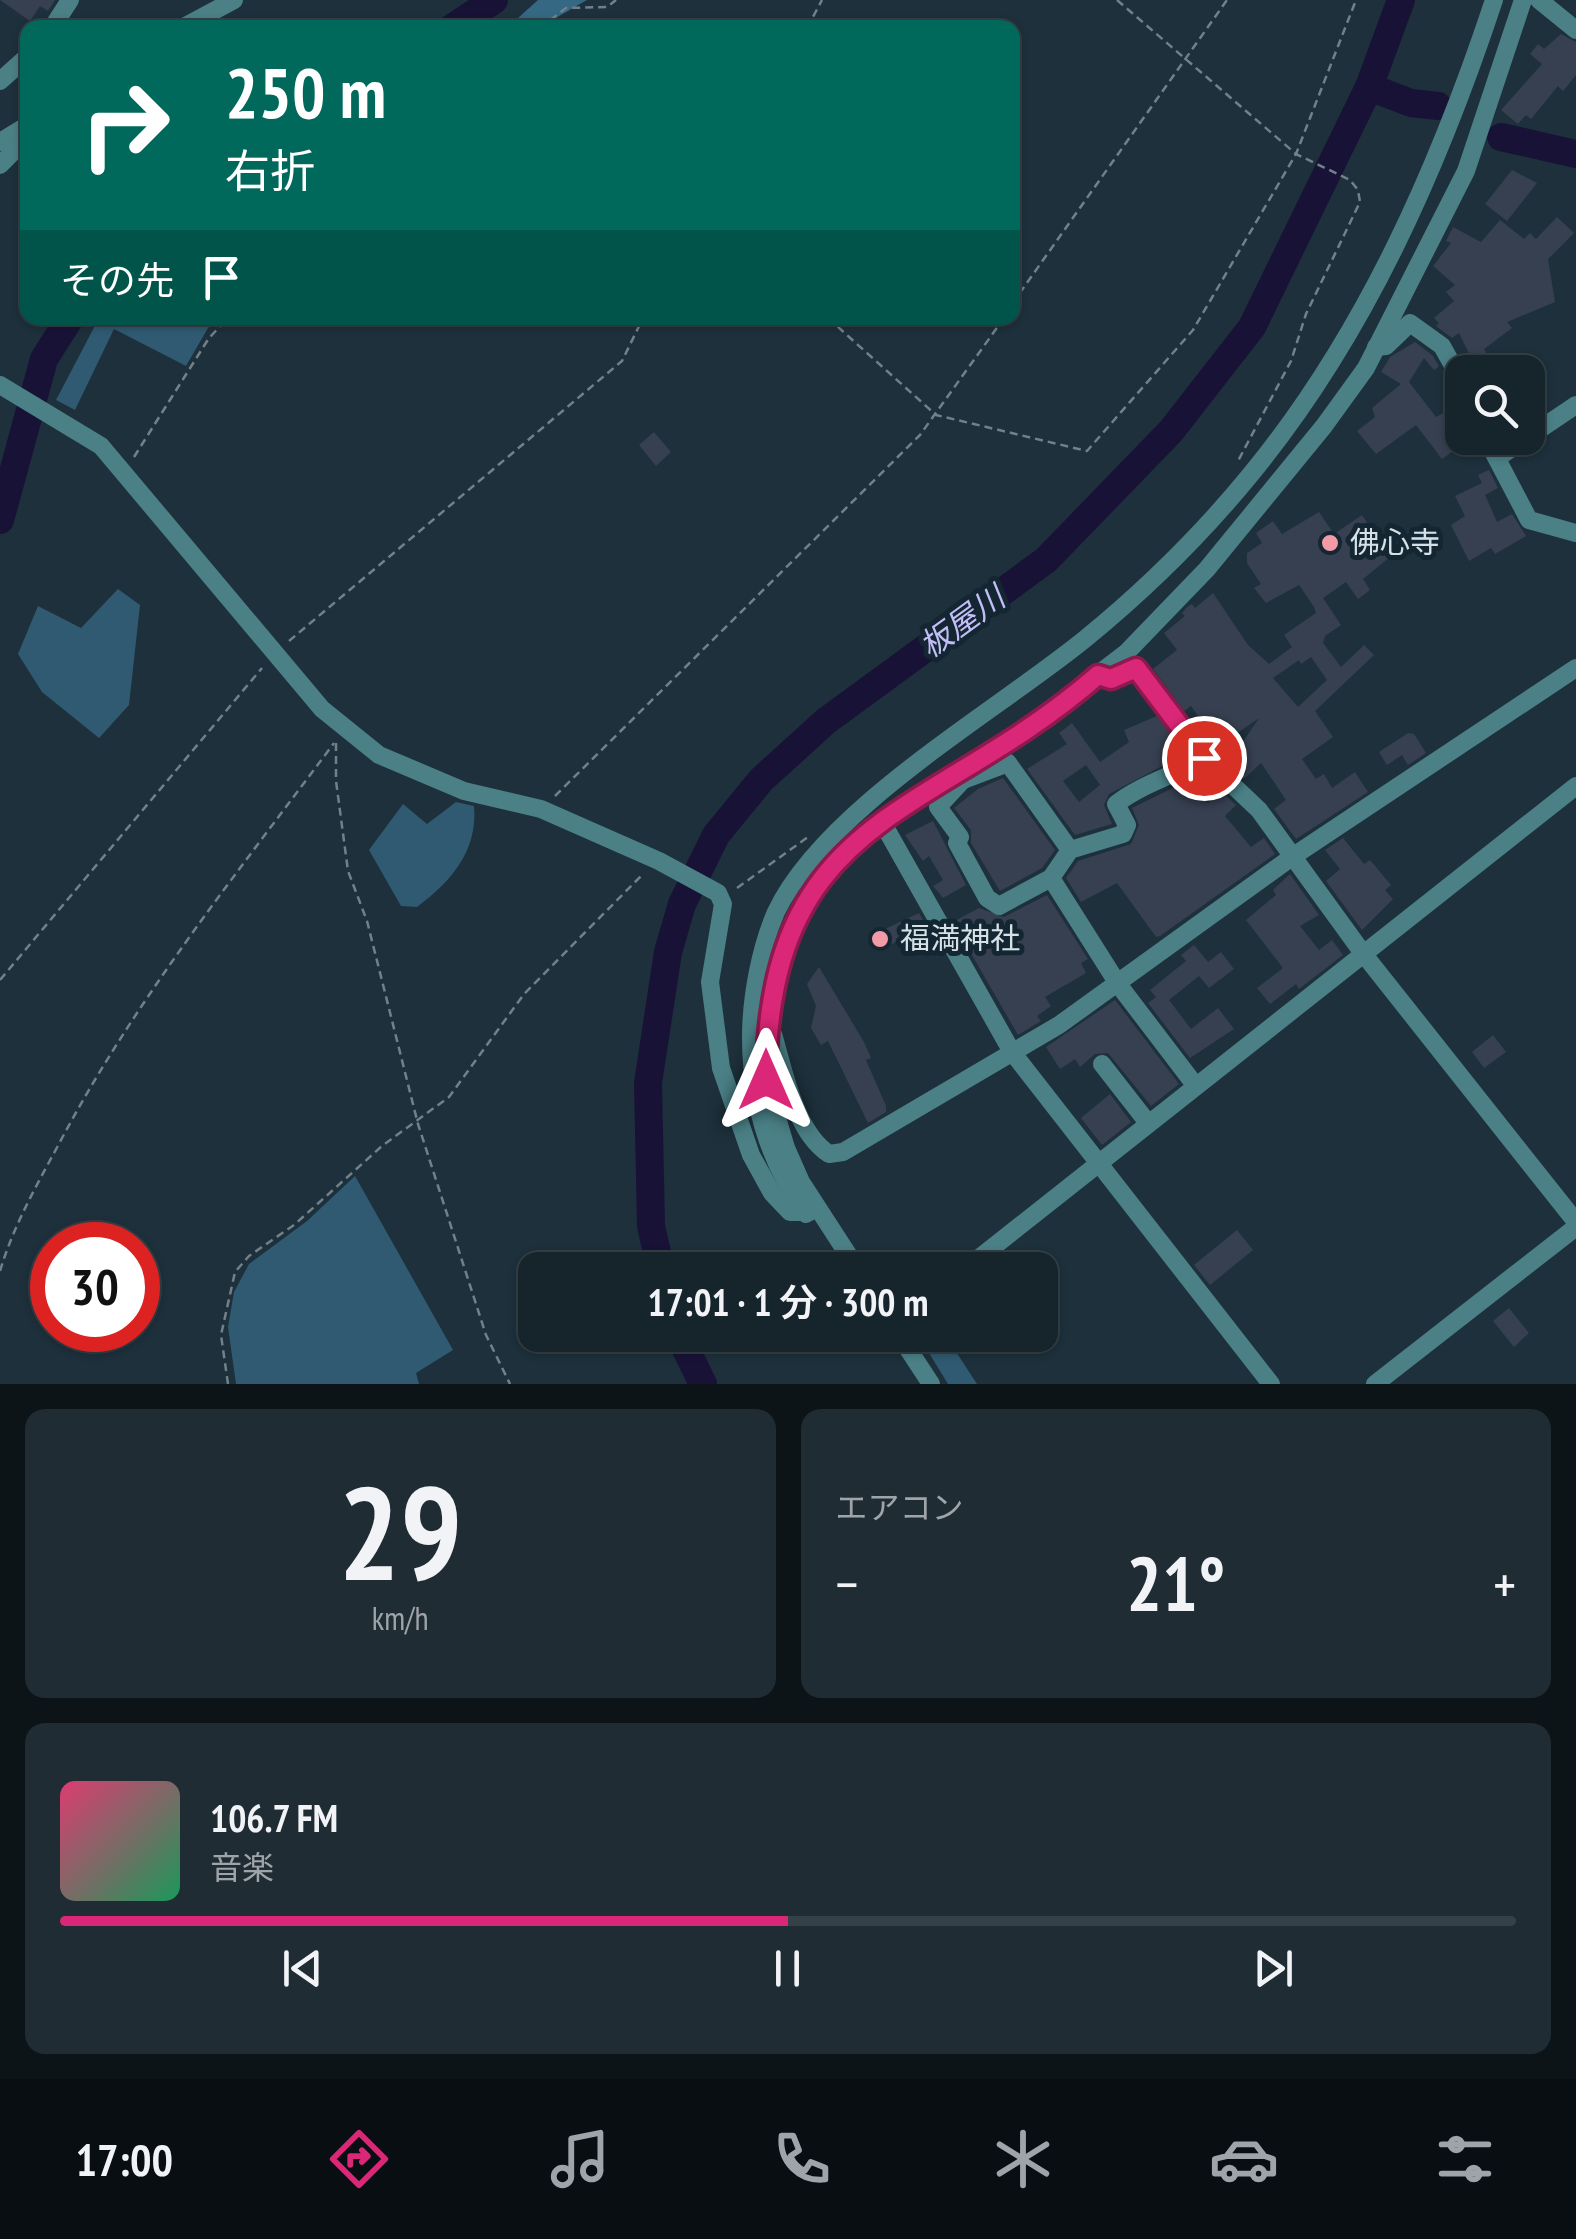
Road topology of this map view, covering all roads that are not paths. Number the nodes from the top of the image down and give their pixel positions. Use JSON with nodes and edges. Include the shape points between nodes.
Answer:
{"nodes":[{"id":1,"x":234,"y":0,"type":"edge"},
{"id":2,"x":1494,"y":0,"type":"edge"},
{"id":3,"x":1523,"y":0,"type":"edge"},
{"id":4,"x":1538,"y":0,"type":"edge"},
{"id":5,"x":197,"y":20,"type":"edge"},
{"id":6,"x":1576,"y":30,"type":"edge"},
{"id":7,"x":20,"y":144,"type":"edge"},
{"id":8,"x":0,"y":165,"type":"edge"},
{"id":9,"x":1375,"y":347,"type":"junction"},
{"id":10,"x":1447,"y":355,"type":"edge"},
{"id":11,"x":0,"y":385,"type":"edge"},
{"id":12,"x":1576,"y":405,"type":"edge"},
{"id":13,"x":1496,"y":455,"type":"edge"},
{"id":14,"x":1498,"y":458,"type":"junction"},
{"id":15,"x":1576,"y":533,"type":"edge"},
{"id":16,"x":1576,"y":668,"type":"edge"},
{"id":17,"x":1098,"y":675,"type":"junction"},
{"id":18,"x":1204,"y":758,"type":"junction"},
{"id":19,"x":960,"y":776,"type":"junction"},
{"id":20,"x":1576,"y":786,"type":"edge"},
{"id":21,"x":881,"y":820,"type":"junction"},
{"id":22,"x":1070,"y":850,"type":"junction"},
{"id":23,"x":1292,"y":858,"type":"junction"},
{"id":24,"x":1052,"y":878,"type":"junction"},
{"id":25,"x":1362,"y":952,"type":"junction"},
{"id":26,"x":1118,"y":984,"type":"junction"},
{"id":27,"x":766,"y":1020,"type":"junction"},
{"id":28,"x":1012,"y":1052,"type":"junction"},
{"id":29,"x":1102,"y":1064,"type":"dead end"},
{"id":30,"x":1195,"y":1086,"type":"junction"},
{"id":31,"x":1148,"y":1123,"type":"junction"},
{"id":32,"x":1098,"y":1163,"type":"junction"},
{"id":33,"x":813,"y":1211,"type":"junction"},
{"id":34,"x":1576,"y":1224,"type":"edge"},
{"id":35,"x":844,"y":1252,"type":"edge"},
{"id":36,"x":987,"y":1252,"type":"edge"},
{"id":37,"x":909,"y":1352,"type":"edge"},
{"id":38,"x":931,"y":1384,"type":"edge"},
{"id":39,"x":1272,"y":1384,"type":"edge"},
{"id":40,"x":1375,"y":1384,"type":"edge"}],
"edges":[{"from":1,"to":5,"type":"street"},
{"from":2,"to":33,"type":"street","via":[[1406,228],[1336,358],[1251,474],[1184,549],[1087,637],[859,809],[808,862],[776,913],[752,1008],[751,1079],[764,1134]]},
{"from":3,"to":9,"type":"street","via":[[1466,172]]},
{"from":4,"to":6,"type":"street"},
{"from":7,"to":8,"type":"street"},
{"from":9,"to":10,"type":"street","via":[[1386,346],[1410,322]]},
{"from":9,"to":17,"type":"street","via":[[1324,426],[1207,569]]},
{"from":11,"to":33,"type":"street","via":[[80,431],[122,469],[322,709],[379,755],[464,791],[541,809],[710,885],[723,904],[710,982],[733,1110],[762,1176],[790,1212]]},
{"from":12,"to":14,"type":"street"},
{"from":13,"to":14,"type":"street"},
{"from":14,"to":15,"type":"street","via":[[1530,520]]},
{"from":16,"to":23,"type":"street"},
{"from":17,"to":18,"type":"street","via":[[1111,679],[1136,668]]},
{"from":17,"to":19,"type":"street"},
{"from":18,"to":22,"type":"street","via":[[1138,786],[1116,804],[1123,834]]},
{"from":18,"to":23,"type":"street","via":[[1260,810]]},
{"from":19,"to":21,"type":"street"},
{"from":19,"to":22,"type":"street","via":[[1008,763]]},
{"from":19,"to":24,"type":"street","via":[[938,807],[960,837],[957,843],[987,898],[1000,906]]},
{"from":20,"to":25,"type":"street"},
{"from":21,"to":27,"type":"street","via":[[820,880],[791,926]]},
{"from":21,"to":28,"type":"street"},
{"from":22,"to":24,"type":"street"},
{"from":23,"to":25,"type":"street"},
{"from":23,"to":26,"type":"street"},
{"from":24,"to":26,"type":"street"},
{"from":25,"to":30,"type":"street"},
{"from":25,"to":34,"type":"street"},
{"from":26,"to":28,"type":"street"},
{"from":26,"to":30,"type":"street"},
{"from":27,"to":28,"type":"street","via":[[792,1096],[829,1154],[844,1152]]},
{"from":27,"to":33,"type":"street","via":[[766,1080]]},
{"from":28,"to":32,"type":"street"},
{"from":29,"to":31,"type":"street"},
{"from":30,"to":31,"type":"street"},
{"from":31,"to":32,"type":"street"},
{"from":32,"to":36,"type":"street"},
{"from":32,"to":39,"type":"street"},
{"from":33,"to":35,"type":"street"},
{"from":34,"to":40,"type":"street"},
{"from":37,"to":38,"type":"street"}]}
